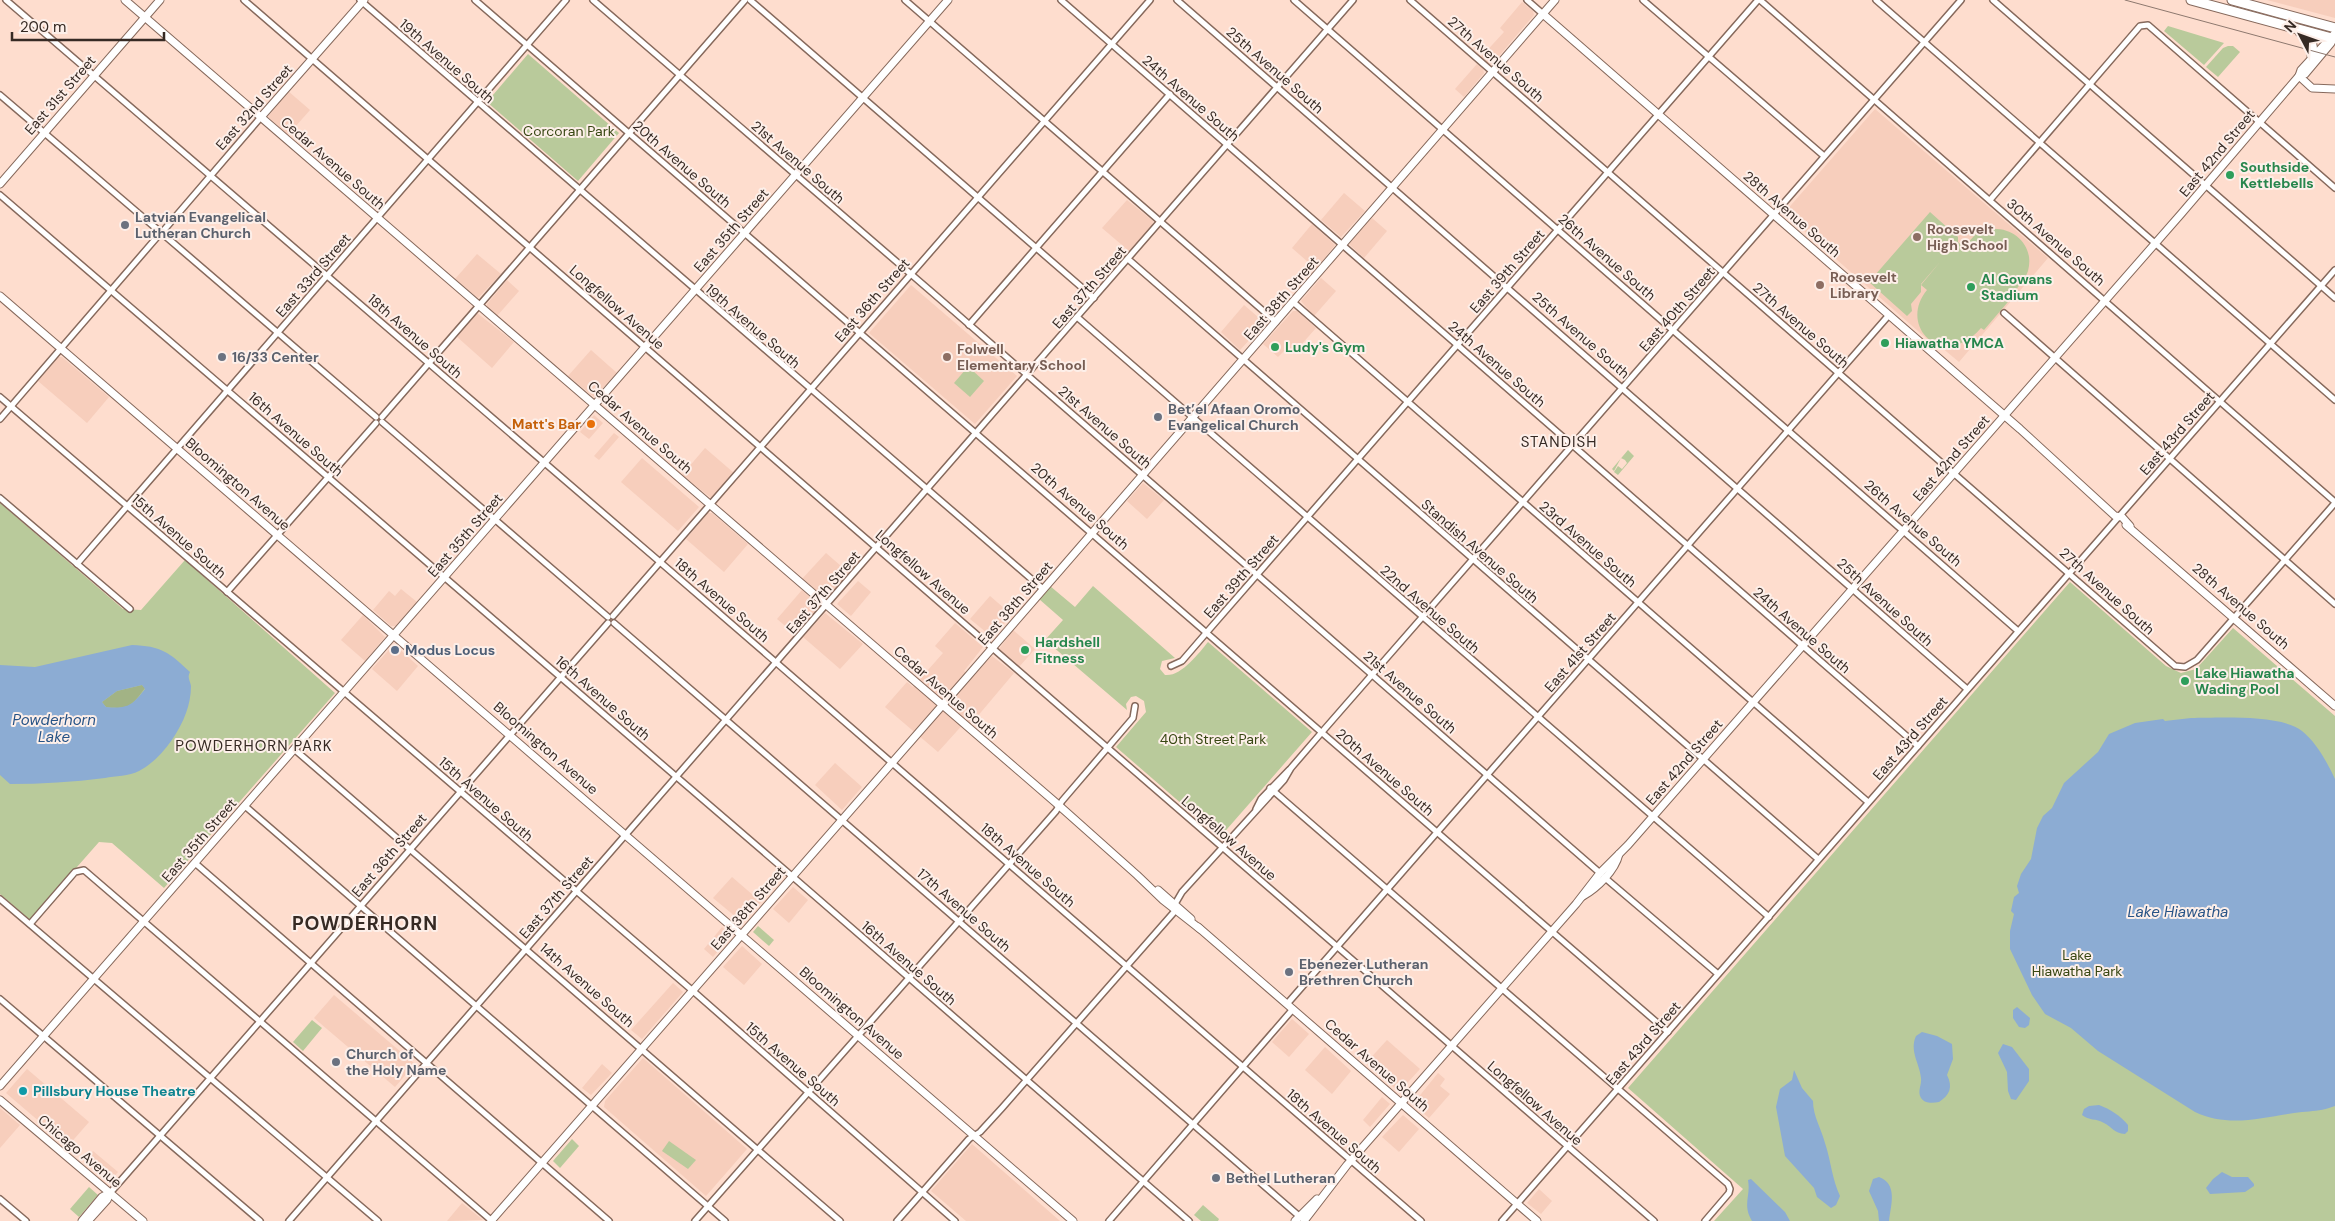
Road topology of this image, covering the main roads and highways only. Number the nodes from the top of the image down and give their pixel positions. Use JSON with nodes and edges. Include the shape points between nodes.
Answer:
{"nodes":[{"id":1,"x":2191,"y":0,"type":"edge"},
{"id":2,"x":2232,"y":0,"type":"edge"},
{"id":3,"x":2291,"y":26,"type":"junction"},
{"id":4,"x":2335,"y":28,"type":"edge"},
{"id":5,"x":2334,"y":37,"type":"edge"},
{"id":6,"x":2312,"y":56,"type":"road end"}],
"edges":[{"from":1,"to":3,"type":"highway"},
{"from":2,"to":4,"type":"highway"},
{"from":3,"to":5,"type":"highway"},
{"from":3,"to":6,"type":"highway","via":[[2311,40]]}]}
